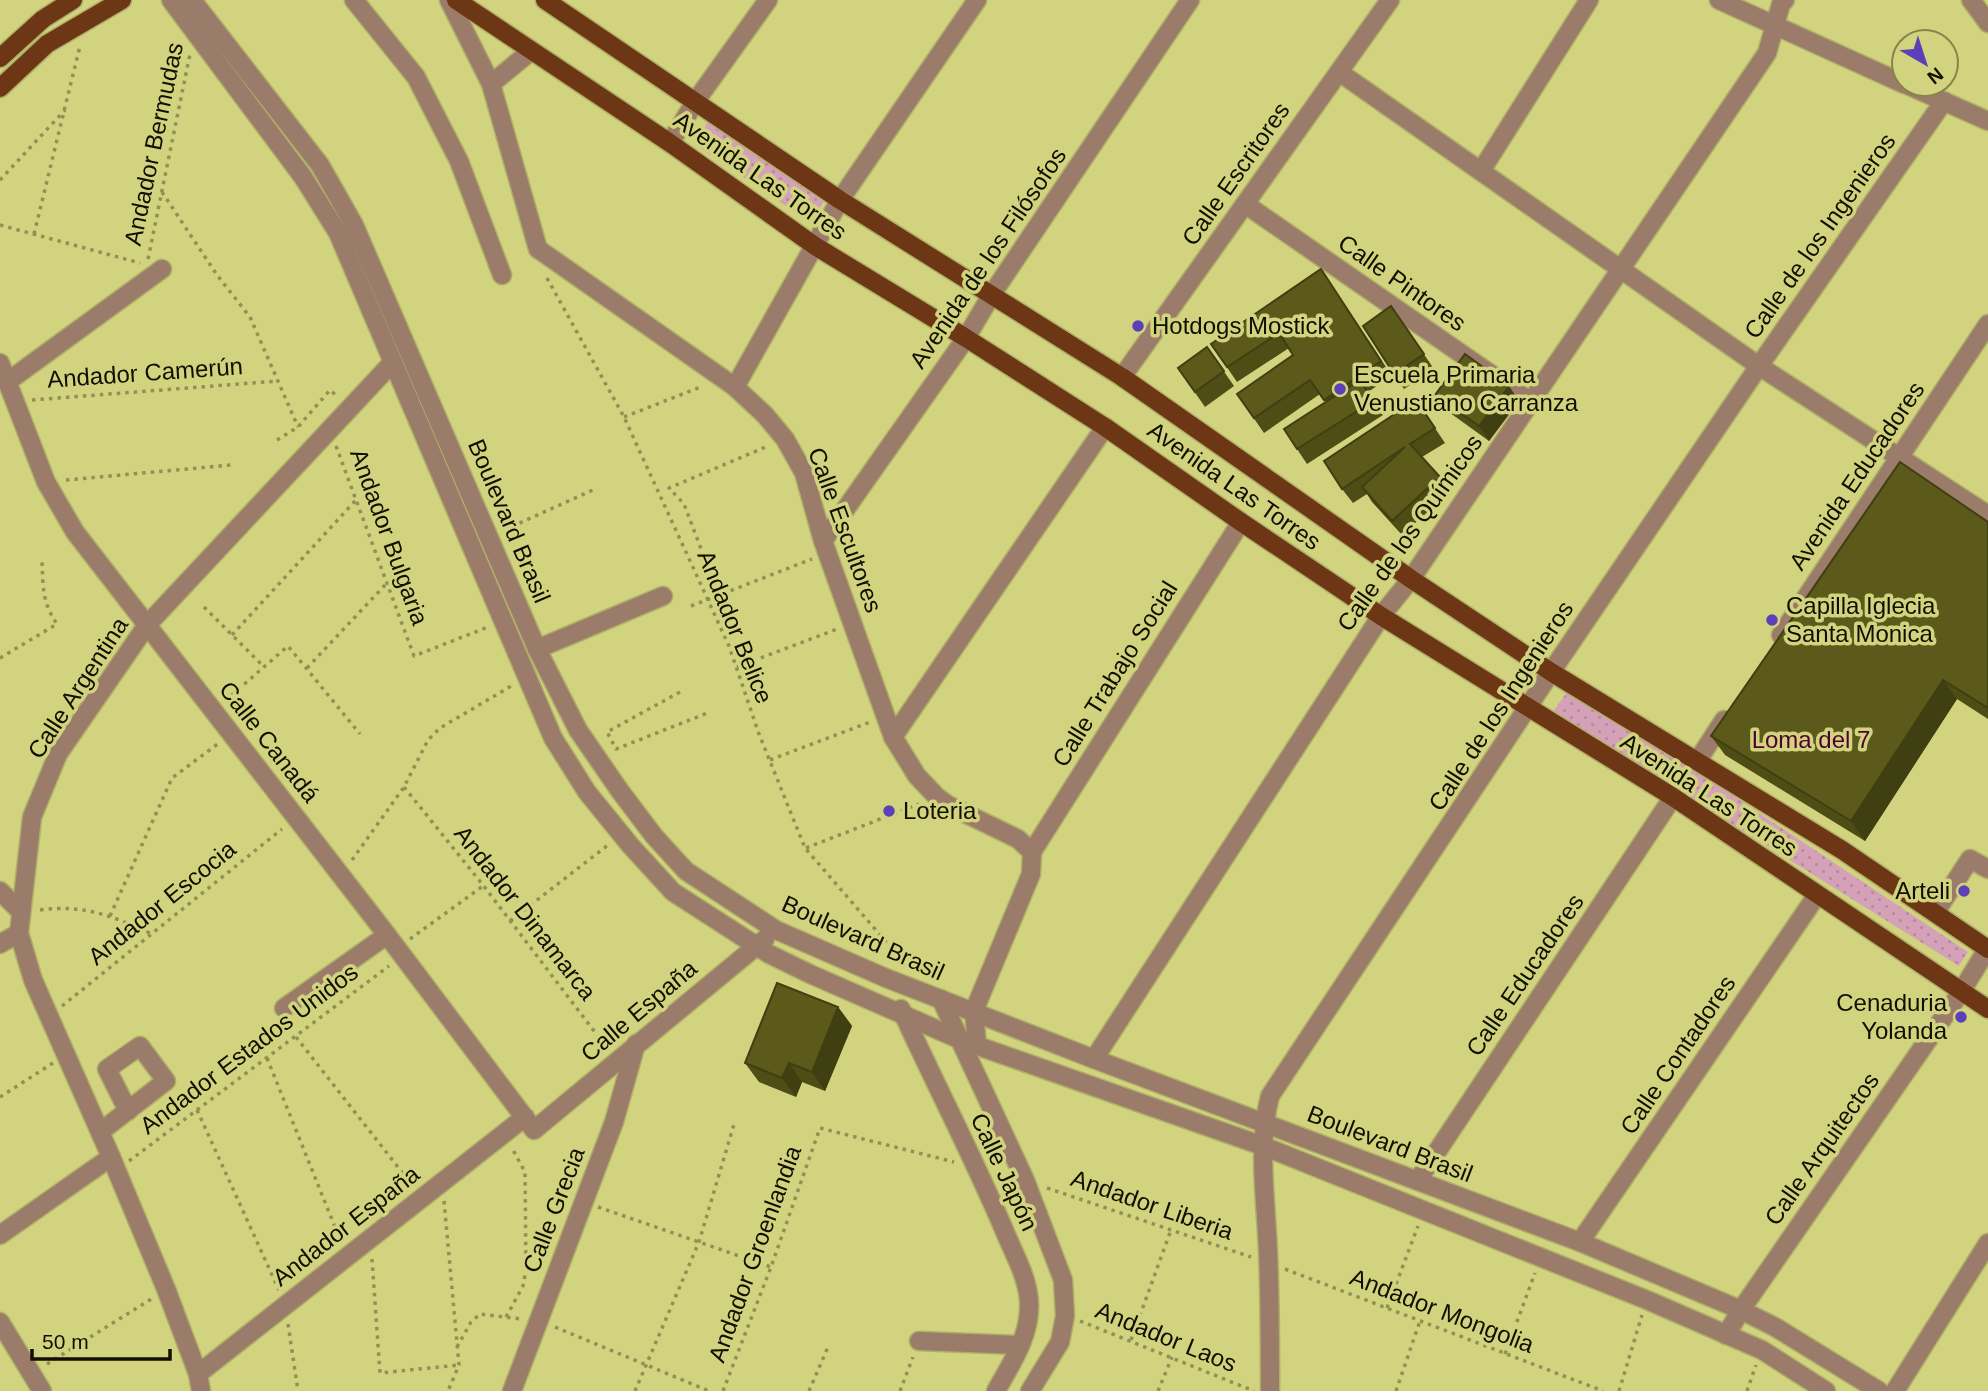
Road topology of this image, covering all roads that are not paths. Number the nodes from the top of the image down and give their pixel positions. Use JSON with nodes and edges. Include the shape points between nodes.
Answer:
{"nodes":[{"id":1,"x":73,"y":0,"type":"edge"},
{"id":2,"x":122,"y":0,"type":"edge"},
{"id":3,"x":172,"y":0,"type":"edge"},
{"id":4,"x":192,"y":0,"type":"edge"},
{"id":5,"x":354,"y":0,"type":"edge"},
{"id":6,"x":449,"y":0,"type":"edge"},
{"id":7,"x":456,"y":0,"type":"edge"},
{"id":8,"x":768,"y":0,"type":"edge"},
{"id":9,"x":977,"y":0,"type":"edge"},
{"id":10,"x":1190,"y":0,"type":"edge"},
{"id":11,"x":1391,"y":0,"type":"edge"},
{"id":12,"x":1590,"y":0,"type":"edge"},
{"id":13,"x":1719,"y":0,"type":"edge"},
{"id":14,"x":1785,"y":0,"type":"edge"},
{"id":15,"x":1971,"y":0,"type":"edge"},
{"id":16,"x":556,"y":3,"type":"edge"},
{"id":17,"x":1988,"y":23,"type":"edge"},
{"id":18,"x":1774,"y":26,"type":"junction"},
{"id":19,"x":531,"y":51,"type":"junction"},
{"id":20,"x":0,"y":58,"type":"edge"},
{"id":21,"x":1339,"y":72,"type":"junction"},
{"id":22,"x":1890,"y":77,"type":"edge"},
{"id":23,"x":491,"y":84,"type":"junction"},
{"id":24,"x":0,"y":88,"type":"edge"},
{"id":25,"x":1935,"y":98,"type":"edge"},
{"id":26,"x":695,"y":102,"type":"junction"},
{"id":27,"x":1944,"y":102,"type":"junction"},
{"id":28,"x":1988,"y":121,"type":"edge"},
{"id":29,"x":670,"y":143,"type":"junction"},
{"id":30,"x":1481,"y":171,"type":"junction"},
{"id":31,"x":840,"y":200,"type":"junction"},
{"id":32,"x":1245,"y":204,"type":"junction"},
{"id":33,"x":815,"y":246,"type":"junction"},
{"id":34,"x":154,"y":267,"type":"road end"},
{"id":35,"x":1621,"y":268,"type":"junction"},
{"id":36,"x":502,"y":275,"type":"dead end"},
{"id":37,"x":992,"y":294,"type":"junction"},
{"id":38,"x":1988,"y":324,"type":"edge"},
{"id":39,"x":966,"y":338,"type":"junction"},
{"id":40,"x":393,"y":362,"type":"junction"},
{"id":41,"x":0,"y":363,"type":"edge"},
{"id":42,"x":1759,"y":366,"type":"junction"},
{"id":43,"x":1122,"y":377,"type":"junction"},
{"id":44,"x":7,"y":382,"type":"junction"},
{"id":45,"x":728,"y":382,"type":"junction"},
{"id":46,"x":1531,"y":402,"type":"junction"},
{"id":47,"x":1105,"y":427,"type":"junction"},
{"id":48,"x":1899,"y":457,"type":"junction"},
{"id":49,"x":1988,"y":515,"type":"edge"},
{"id":50,"x":1241,"y":522,"type":"junction"},
{"id":51,"x":825,"y":547,"type":"junction"},
{"id":52,"x":1411,"y":579,"type":"junction"},
{"id":53,"x":663,"y":596,"type":"dead end"},
{"id":54,"x":1381,"y":616,"type":"junction"},
{"id":55,"x":147,"y":625,"type":"junction"},
{"id":56,"x":537,"y":649,"type":"junction"},
{"id":57,"x":1768,"y":655,"type":"edge"},
{"id":58,"x":1551,"y":672,"type":"junction"},
{"id":59,"x":1737,"y":702,"type":"edge"},
{"id":60,"x":1529,"y":709,"type":"junction"},
{"id":61,"x":893,"y":737,"type":"junction"},
{"id":62,"x":1698,"y":760,"type":"junction"},
{"id":63,"x":1673,"y":797,"type":"junction"},
{"id":64,"x":1032,"y":852,"type":"junction"},
{"id":65,"x":1988,"y":869,"type":"edge"},
{"id":66,"x":0,"y":891,"type":"edge"},
{"id":67,"x":1817,"y":895,"type":"junction"},
{"id":68,"x":20,"y":912,"type":"junction"},
{"id":69,"x":1935,"y":913,"type":"junction"},
{"id":70,"x":776,"y":930,"type":"junction"},
{"id":71,"x":19,"y":933,"type":"junction"},
{"id":72,"x":0,"y":944,"type":"edge"},
{"id":73,"x":396,"y":946,"type":"junction"},
{"id":74,"x":756,"y":946,"type":"junction"},
{"id":75,"x":1988,"y":949,"type":"edge"},
{"id":76,"x":886,"y":978,"type":"junction"},
{"id":77,"x":1961,"y":992,"type":"junction"},
{"id":78,"x":936,"y":998,"type":"junction"},
{"id":79,"x":284,"y":1008,"type":"dead end"},
{"id":80,"x":1988,"y":1009,"type":"edge"},
{"id":81,"x":974,"y":1011,"type":"junction"},
{"id":82,"x":902,"y":1013,"type":"junction"},
{"id":83,"x":969,"y":1043,"type":"junction"},
{"id":84,"x":636,"y":1044,"type":"junction"},
{"id":85,"x":1094,"y":1059,"type":"junction"},
{"id":86,"x":128,"y":1111,"type":"dead end"},
{"id":87,"x":1263,"y":1122,"type":"junction"},
{"id":88,"x":529,"y":1124,"type":"junction"},
{"id":89,"x":100,"y":1132,"type":"junction"},
{"id":90,"x":1263,"y":1146,"type":"junction"},
{"id":91,"x":114,"y":1164,"type":"junction"},
{"id":92,"x":1418,"y":1180,"type":"junction"},
{"id":93,"x":0,"y":1235,"type":"edge"},
{"id":94,"x":1580,"y":1242,"type":"junction"},
{"id":95,"x":1988,"y":1243,"type":"edge"},
{"id":96,"x":1741,"y":1310,"type":"junction"},
{"id":97,"x":0,"y":1322,"type":"edge"},
{"id":98,"x":1726,"y":1335,"type":"junction"},
{"id":99,"x":919,"y":1341,"type":"road end"},
{"id":100,"x":1020,"y":1345,"type":"junction"},
{"id":101,"x":199,"y":1382,"type":"edge"},
{"id":102,"x":42,"y":1391,"type":"edge"},
{"id":103,"x":512,"y":1391,"type":"edge"},
{"id":104,"x":996,"y":1391,"type":"edge"},
{"id":105,"x":1030,"y":1391,"type":"edge"},
{"id":106,"x":1270,"y":1391,"type":"edge"},
{"id":107,"x":1826,"y":1391,"type":"edge"},
{"id":108,"x":1879,"y":1391,"type":"edge"},
{"id":109,"x":1895,"y":1391,"type":"edge"}],
"edges":[{"from":1,"to":20,"type":"main road","via":[[43,19]]},
{"from":2,"to":24,"type":"main road","via":[[47,44]]},
{"from":3,"to":40,"type":"street","name":"Boulevard Brasil","via":[[303,177],[338,233]]},
{"from":4,"to":56,"type":"street","name":"Boulevard Brasil","via":[[320,165],[354,225]]},
{"from":5,"to":36,"type":"street","via":[[416,77],[458,162]]},
{"from":6,"to":23,"type":"street"},
{"from":7,"to":19,"type":"main road","name":"Avenida Las Torres"},
{"from":8,"to":26,"type":"street"},
{"from":9,"to":31,"type":"street"},
{"from":10,"to":37,"type":"street","name":"Avenida de los Filósofos"},
{"from":11,"to":21,"type":"street","name":"Calle Escritores"},
{"from":12,"to":30,"type":"street"},
{"from":13,"to":18,"type":"street"},
{"from":14,"to":18,"type":"street","name":"Calle de los Químicos"},
{"from":15,"to":17,"type":"street"},
{"from":16,"to":26,"type":"main road","name":"Avenida Las Torres"},
{"from":18,"to":22,"type":"street"},
{"from":18,"to":35,"type":"street","name":"Calle de los Químicos","via":[[1767,53]]},
{"from":19,"to":23,"type":"street"},
{"from":19,"to":29,"type":"main road","name":"Avenida Las Torres"},
{"from":21,"to":30,"type":"street"},
{"from":21,"to":32,"type":"street","name":"Calle Escritores"},
{"from":23,"to":45,"type":"street","name":"Calle Escultores","via":[[538,249]]},
{"from":25,"to":27,"type":"street"},
{"from":26,"to":29,"type":"street"},
{"from":26,"to":31,"type":"main road","name":"Avenida Las Torres"},
{"from":27,"to":28,"type":"street"},
{"from":27,"to":42,"type":"street","name":"Calle de los Ingenieros"},
{"from":29,"to":33,"type":"main road","name":"Avenida Las Torres"},
{"from":30,"to":35,"type":"street"},
{"from":31,"to":33,"type":"street"},
{"from":31,"to":37,"type":"main road","name":"Avenida Las Torres"},
{"from":32,"to":43,"type":"street","name":"Calle Escritores"},
{"from":32,"to":46,"type":"street","name":"Calle Pintores"},
{"from":33,"to":39,"type":"main road","name":"Avenida Las Torres"},
{"from":33,"to":45,"type":"street"},
{"from":34,"to":44,"type":"street"},
{"from":35,"to":42,"type":"street"},
{"from":35,"to":46,"type":"street","name":"Calle de los Químicos"},
{"from":37,"to":39,"type":"street","name":"Avenida de los Filósofos"},
{"from":37,"to":43,"type":"main road","name":"Avenida Las Torres"},
{"from":38,"to":48,"type":"street","name":"Avenida Educadores"},
{"from":39,"to":47,"type":"main road","name":"Avenida Las Torres"},
{"from":39,"to":51,"type":"street","name":"Avenida de los Filósofos"},
{"from":40,"to":55,"type":"street","name":"Calle Argentina"},
{"from":40,"to":74,"type":"street","name":"Boulevard Brasil","via":[[553,738],[587,792],[673,892]]},
{"from":41,"to":44,"type":"street","name":"Calle Canadá"},
{"from":42,"to":48,"type":"street"},
{"from":42,"to":58,"type":"street","name":"Calle de los Ingenieros"},
{"from":43,"to":52,"type":"main road","name":"Avenida Las Torres"},
{"from":44,"to":55,"type":"street","name":"Calle Canadá","via":[[46,482],[75,532]]},
{"from":45,"to":51,"type":"street","name":"Calle Escultores","via":[[785,439],[804,473]]},
{"from":46,"to":52,"type":"street","name":"Calle de los Químicos"},
{"from":47,"to":50,"type":"main road","name":"Avenida Las Torres"},
{"from":47,"to":61,"type":"street"},
{"from":48,"to":49,"type":"street"},
{"from":48,"to":57,"type":"street","name":"Avenida Educadores"},
{"from":50,"to":54,"type":"main road","name":"Avenida Las Torres"},
{"from":50,"to":64,"type":"street","name":"Calle Trabajo Social"},
{"from":51,"to":61,"type":"street","name":"Calle Escultores"},
{"from":52,"to":54,"type":"street","name":"Calle de los Químicos"},
{"from":52,"to":58,"type":"main road","name":"Avenida Las Torres"},
{"from":53,"to":56,"type":"street"},
{"from":54,"to":60,"type":"main road","name":"Avenida Las Torres"},
{"from":54,"to":85,"type":"street","name":"Calle de los Químicos"},
{"from":55,"to":68,"type":"street","name":"Calle Argentina","via":[[58,754],[32,817]]},
{"from":55,"to":73,"type":"street","name":"Calle Canadá"},
{"from":56,"to":70,"type":"street","name":"Boulevard Brasil","via":[[578,730],[654,836],[686,871]]},
{"from":58,"to":60,"type":"street","name":"Calle de los Ingenieros"},
{"from":58,"to":62,"type":"main road","name":"Avenida Las Torres"},
{"from":59,"to":62,"type":"street"},
{"from":60,"to":63,"type":"main road","name":"Avenida Las Torres"},
{"from":60,"to":87,"type":"street","name":"Calle de los Ingenieros","via":[[1270,1097]]},
{"from":61,"to":64,"type":"street","name":"Calle Escultores","via":[[917,776],[937,796],[1018,839]]},
{"from":62,"to":69,"type":"main road","name":"Avenida Las Torres"},
{"from":63,"to":67,"type":"main road","name":"Avenida Las Torres"},
{"from":63,"to":92,"type":"street","name":"Calle Educadores"},
{"from":64,"to":81,"type":"street","via":[[1031,874]]},
{"from":65,"to":69,"type":"street","via":[[1970,859]]},
{"from":66,"to":68,"type":"street"},
{"from":67,"to":77,"type":"main road","name":"Avenida Las Torres"},
{"from":67,"to":94,"type":"street","name":"Calle Contadores"},
{"from":68,"to":71,"type":"street","name":"Calle Argentina"},
{"from":69,"to":75,"type":"main road","name":"Avenida Las Torres"},
{"from":70,"to":74,"type":"street","name":"Calle España"},
{"from":70,"to":76,"type":"street","name":"Boulevard Brasil"},
{"from":71,"to":72,"type":"street"},
{"from":71,"to":89,"type":"street","name":"Calle Argentina","via":[[33,980]]},
{"from":73,"to":79,"type":"street"},
{"from":73,"to":88,"type":"street","name":"Calle Canadá"},
{"from":74,"to":82,"type":"street","name":"Boulevard Brasil"},
{"from":74,"to":84,"type":"street","name":"Calle España"},
{"from":75,"to":77,"type":"street","name":"Calle Arquitectos"},
{"from":76,"to":78,"type":"street","name":"Boulevard Brasil"},
{"from":76,"to":82,"type":"street","name":"Calle Japón"},
{"from":77,"to":80,"type":"main road","name":"Avenida Las Torres"},
{"from":77,"to":96,"type":"street","name":"Calle Arquitectos"},
{"from":78,"to":81,"type":"street","name":"Boulevard Brasil"},
{"from":78,"to":83,"type":"street","name":"Calle Japón"},
{"from":81,"to":83,"type":"street"},
{"from":81,"to":85,"type":"street","name":"Boulevard Brasil"},
{"from":82,"to":83,"type":"street","name":"Boulevard Brasil"},
{"from":82,"to":100,"type":"street","name":"Calle Japón","via":[[1025,1280],[1030,1302]]},
{"from":83,"to":90,"type":"street","name":"Boulevard Brasil"},
{"from":83,"to":105,"type":"street","name":"Calle Japón","via":[[1063,1280],[1065,1315],[1060,1342]]},
{"from":84,"to":88,"type":"street","name":"Calle España"},
{"from":84,"to":103,"type":"street","name":"Calle Grecia","via":[[614,1122]]},
{"from":85,"to":87,"type":"street","name":"Boulevard Brasil"},
{"from":86,"to":89,"type":"street"},
{"from":87,"to":90,"type":"street","name":"Calle de los Ingenieros"},
{"from":87,"to":92,"type":"street","name":"Boulevard Brasil"},
{"from":88,"to":101,"type":"street","name":"Andador España","via":[[504,1133],[286,1305]]},
{"from":89,"to":91,"type":"street","name":"Calle Argentina"},
{"from":90,"to":98,"type":"street","name":"Boulevard Brasil"},
{"from":90,"to":106,"type":"street","name":"Calle de los Ingenieros"},
{"from":91,"to":93,"type":"street"},
{"from":91,"to":101,"type":"street","name":"Calle Argentina"},
{"from":92,"to":94,"type":"street","name":"Boulevard Brasil"},
{"from":94,"to":96,"type":"street","name":"Boulevard Brasil"},
{"from":95,"to":109,"type":"street"},
{"from":96,"to":98,"type":"street","name":"Calle Arquitectos"},
{"from":96,"to":108,"type":"street","name":"Boulevard Brasil"},
{"from":97,"to":102,"type":"street"},
{"from":98,"to":107,"type":"street","name":"Boulevard Brasil","via":[[1762,1350]]},
{"from":99,"to":100,"type":"street"},
{"from":100,"to":104,"type":"street","name":"Calle Japón"}]}
